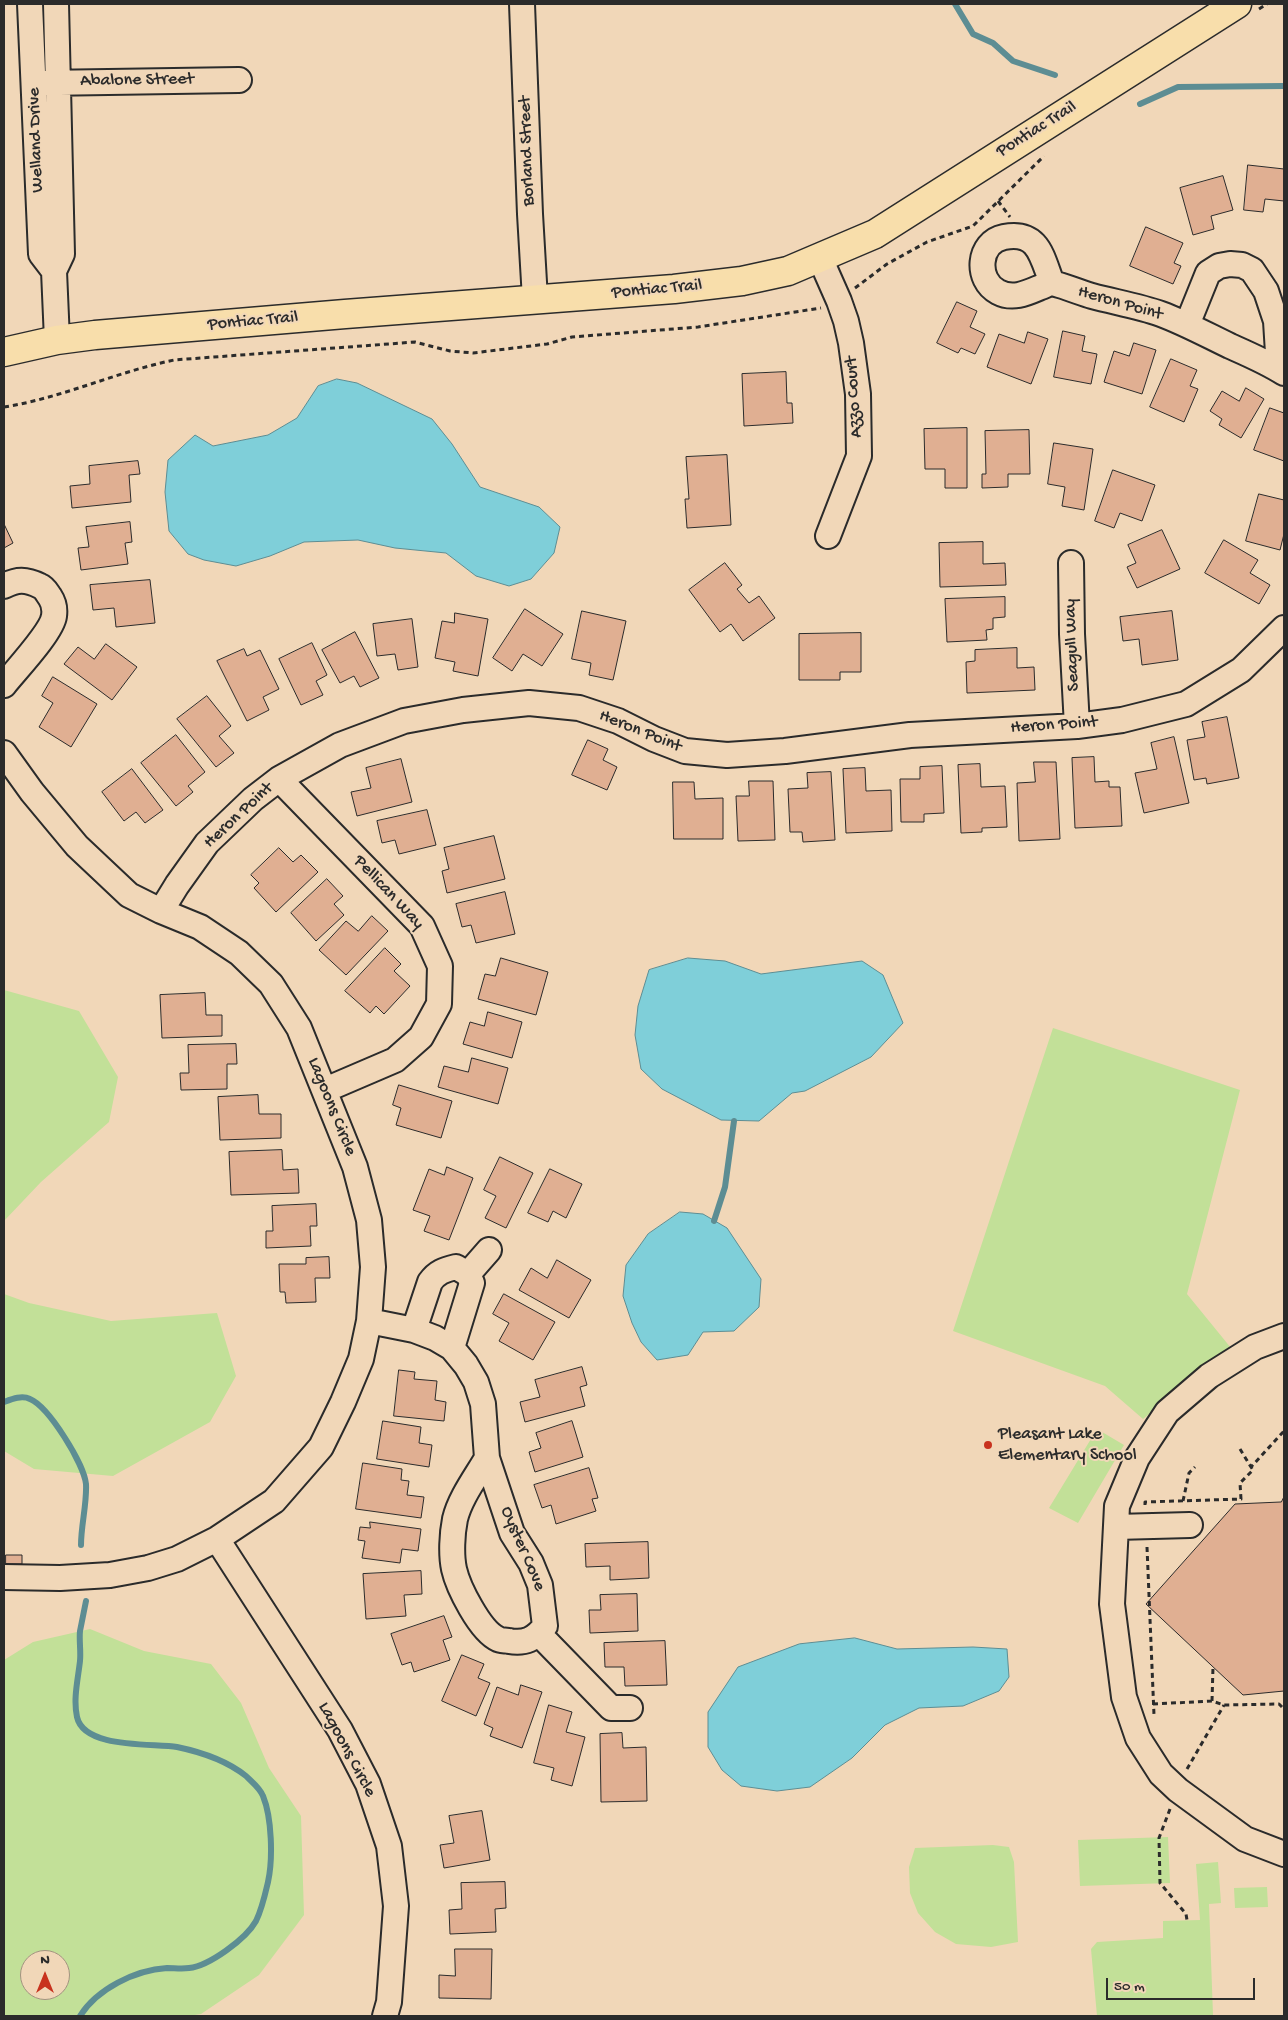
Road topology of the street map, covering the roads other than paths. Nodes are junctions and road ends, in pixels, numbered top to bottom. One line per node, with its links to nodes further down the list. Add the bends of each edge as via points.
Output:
1 (30, 4): 6 (street, Welland Drive)
2 (56, 4): 7 (street, Welland Drive)
3 (522, 4): 11 (street, Borland Street)
4 (1237, 4): 8 (main road, Pontiac Trail, via 875,234)
5 (239, 80): 7 (street, Abalone Street)
6 (34, 83): 7 (street, Abalone Street); 9 (street, Welland Drive, via 42,254)
7 (59, 83): 9 (street, Welland Drive, via 62,254)
8 (820, 258): 11 (main road, Pontiac Trail, via 788,271 742,281); 16 (street, Azzo Court, via 846,321 858,394 859,456)
9 (54, 271): 13 (street, Welland Drive)
10 (1052, 283): 12 (street, Heron Point)
11 (535, 299): 13 (main road, Pontiac Trail)
12 (1187, 325): 15 (street, Heron Point); 15 (street, Heron Point, via 1208,273 1219,266 1242,265 1252,270 1269,299 1276,321)
13 (57, 340): 14 (main road, Pontiac Trail)
14 (4, 352)
15 (1280, 370)
16 (828, 536)
17 (1071, 563): 21 (street, Seagull Way)
18 (4, 586): 20 (street, via 16,580 30,581 43,587 54,603 54,617 40,641)
19 (1284, 628): 21 (street, Heron Point, via 1241,670 1186,704 1122,720)
20 (4, 685)
21 (1077, 726): 23 (street, Heron Point, via 910,735 727,755 685,751 618,720 579,708 529,703 404,721 340,745)
22 (4, 753): 24 (street, Lagoons Circle, via 77,846 129,895)
23 (279, 779): 24 (street, Heron Point, via 207,843); 25 (street, Pellican Way, via 422,926 440,966 439,1004 421,1036 396,1060)
24 (161, 912): 25 (street, Lagoons Circle, via 200,927 239,953 271,984 299,1028)
25 (324, 1090): 28 (street, Lagoons Circle, via 356,1168 369,1220 373,1267)
26 (489, 1250): 27 (street)
27 (468, 1274): 29 (street, via 456,1267 434,1275); 31 (street, via 472,1283)
28 (369, 1322): 29 (street, Oyster Cove); 35 (street, Lagoons Circle, via 361,1359 321,1447 274,1501)
29 (414, 1330): 31 (street, Oyster Cove)
30 (1284, 1336): 34 (street, via 1255,1347 1209,1376 1167,1412 1137,1458 1117,1506)
31 (452, 1348): 32 (street, Oyster Cove, via 476,1382 483,1404)
32 (487, 1458): 37 (street, Oyster Cove, via 512,1533 531,1563 540,1585 545,1626); 37 (street, via 455,1518 454,1568 464,1597 486,1629 498,1639 516,1642 530,1640)
33 (1190, 1525): 34 (street)
34 (1116, 1527): 39 (street, via 1112,1604 1124,1697 1138,1738 1161,1774 1178,1790 1245,1839)
35 (217, 1539): 36 (street, Lagoons Circle, via 177,1559 110,1576); 40 (street, Lagoons Circle, via 340,1730 368,1784 389,1846 396,1906 389,2002)
36 (4, 1577)
37 (539, 1634): 38 (street, via 611,1708)
38 (630, 1708)
39 (1284, 1854)
40 (385, 2016)

